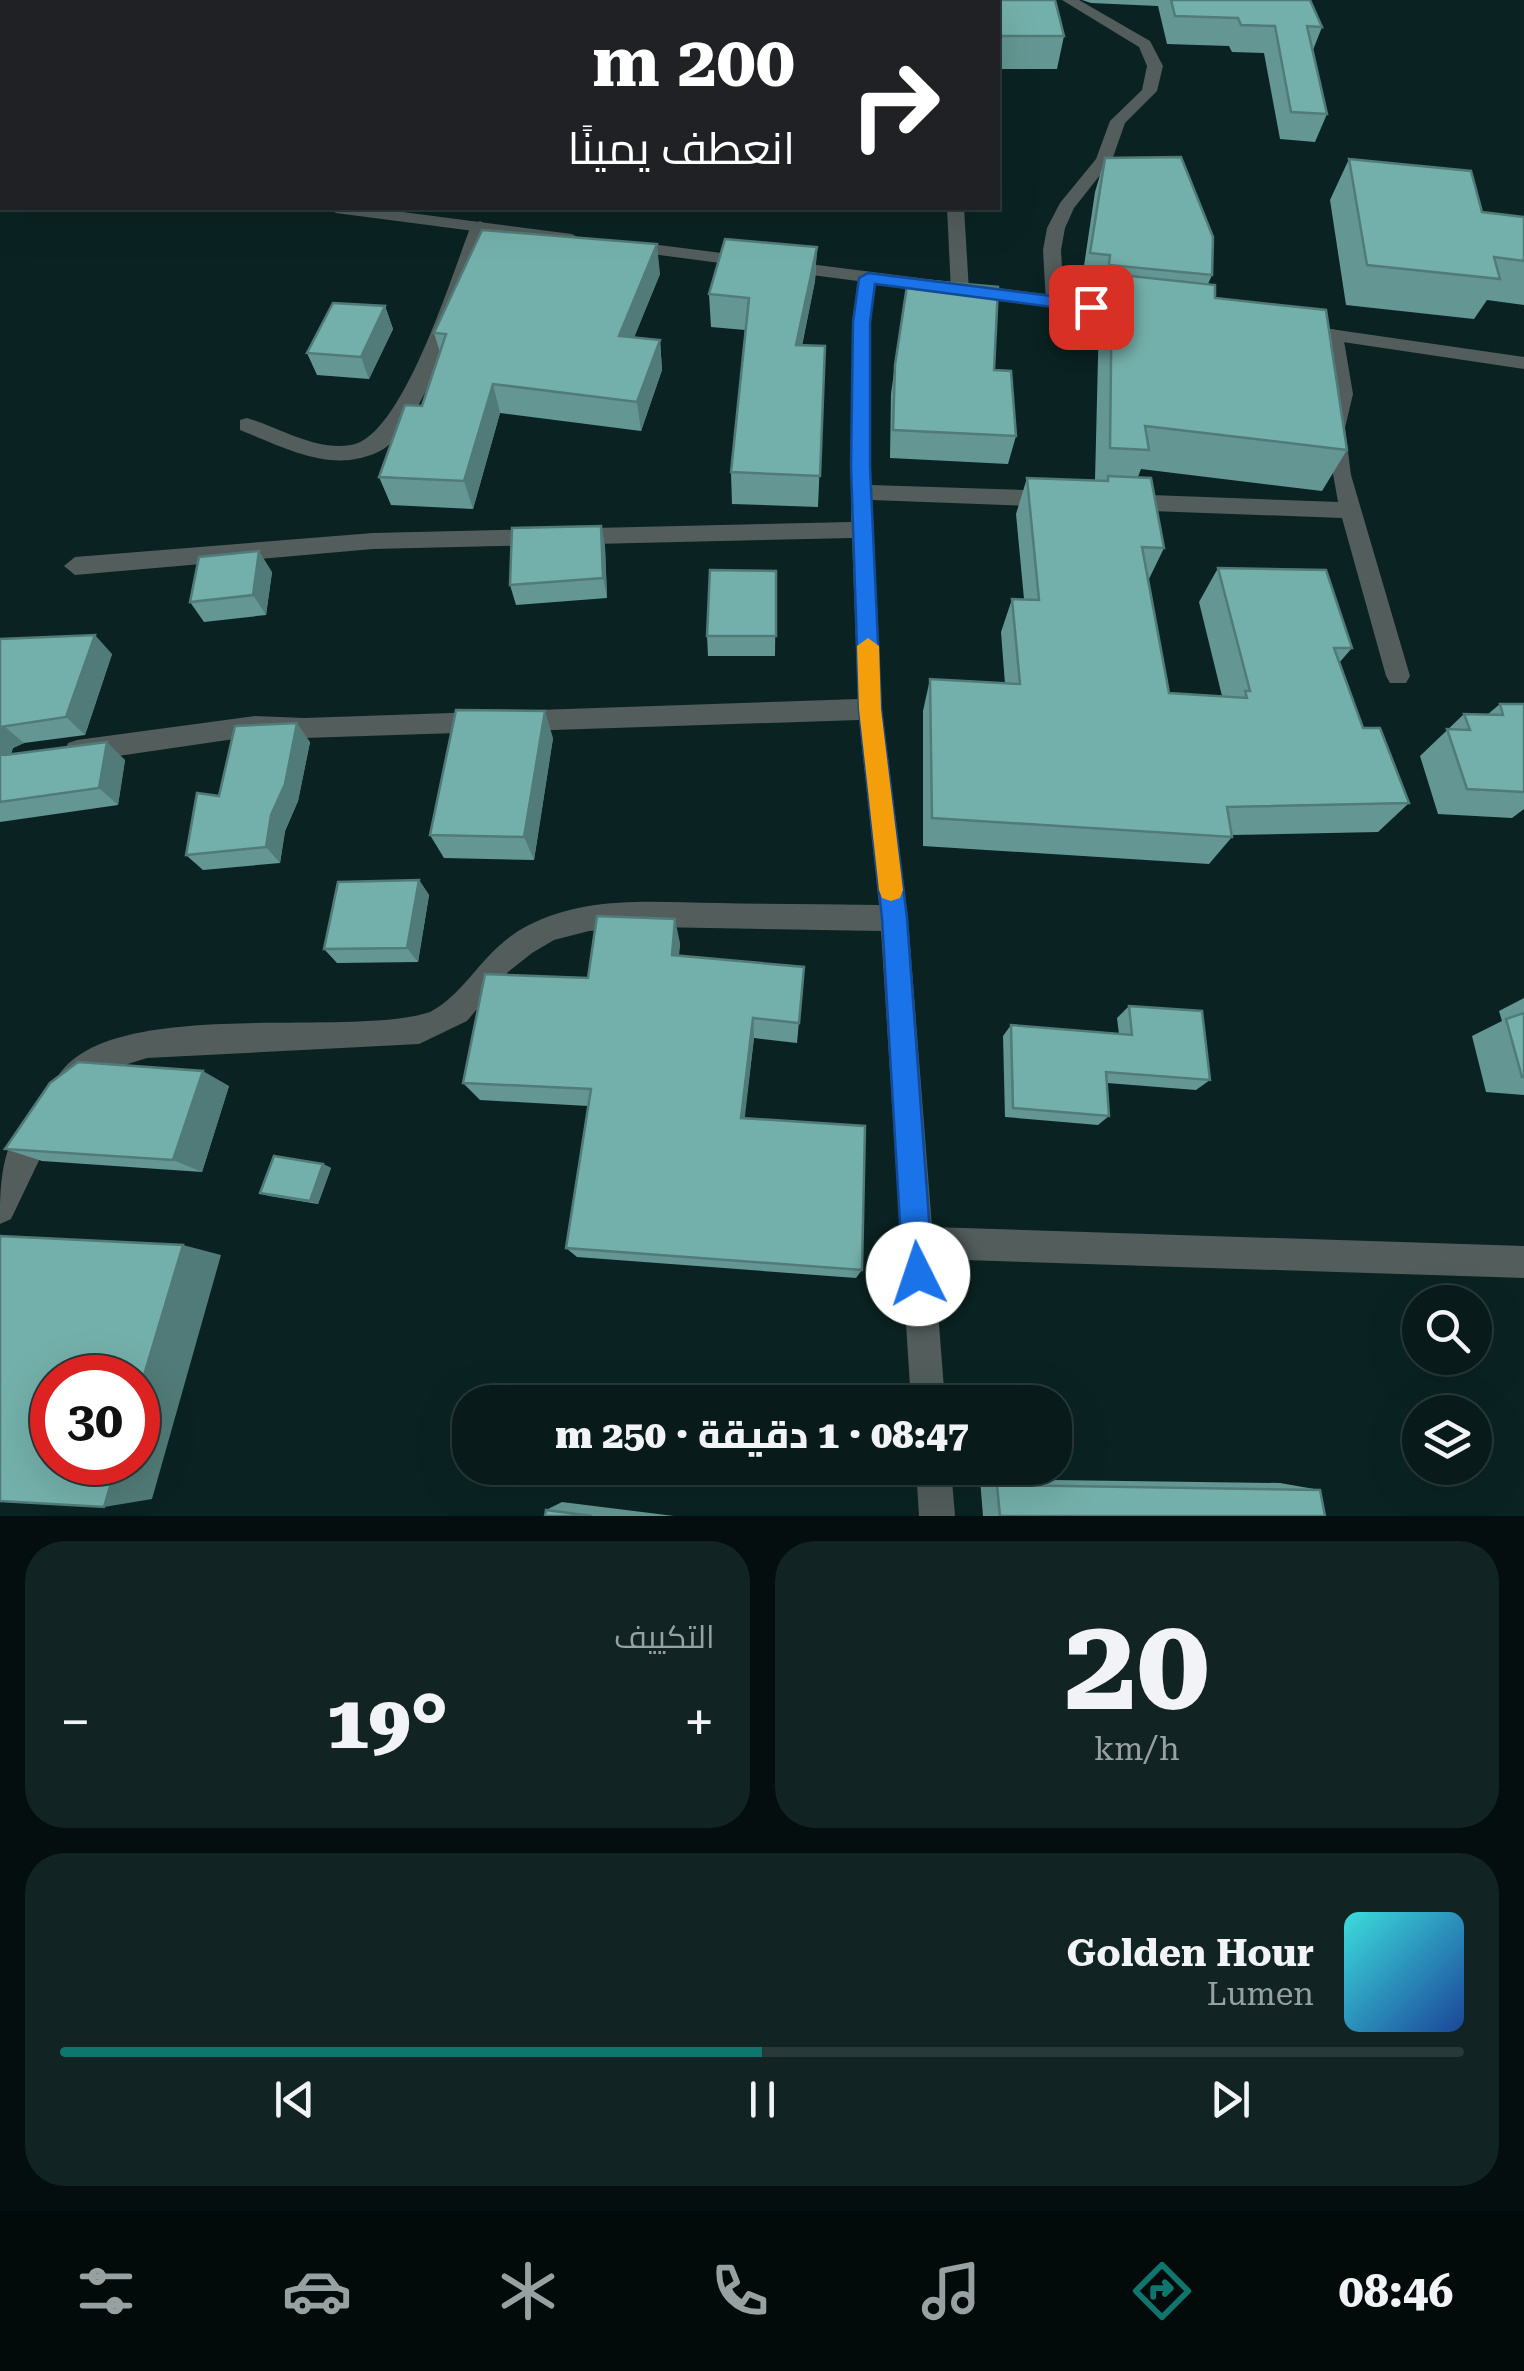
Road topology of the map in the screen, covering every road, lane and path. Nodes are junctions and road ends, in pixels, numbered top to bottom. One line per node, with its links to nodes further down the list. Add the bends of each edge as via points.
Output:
1 (1069, 0): 7 (street, via 1145,44 1156,66 1149,91 1118,120 1104,160 1056,228)
2 (352, 210): 4 (street)
3 (955, 210): 6 (street)
4 (480, 226): 5 (street); 12 (street, via 408,402 386,436 345,453)
5 (868, 278): 6 (street); 13 (street, via 861,322)
6 (960, 290): 7 (street)
7 (1055, 303): 8 (street)
8 (1159, 314)
9 (1268, 326): 10 (street)
10 (1333, 336): 11 (street); 14 (street, via 1344,394 1335,438)
11 (1524, 363)
12 (247, 425)
13 (861, 492): 14 (street); 15 (street)
14 (1348, 510): 17 (street)
15 (862, 530): 16 (street, via 373,542); 18 (street)
16 (75, 566)
17 (1398, 676)
18 (870, 709): 19 (street, via 255,726); 20 (street)
19 (44, 755)
20 (894, 918): 21 (street, via 584,919 520,944 460,1012 441,1024 147,1044 104,1057 54,1105); 22 (street)
21 (0, 1208)
22 (915, 1242): 23 (street); 24 (street)
23 (1524, 1262)
24 (927, 1385)
25 (935, 1485): 26 (street)
26 (938, 1516)

